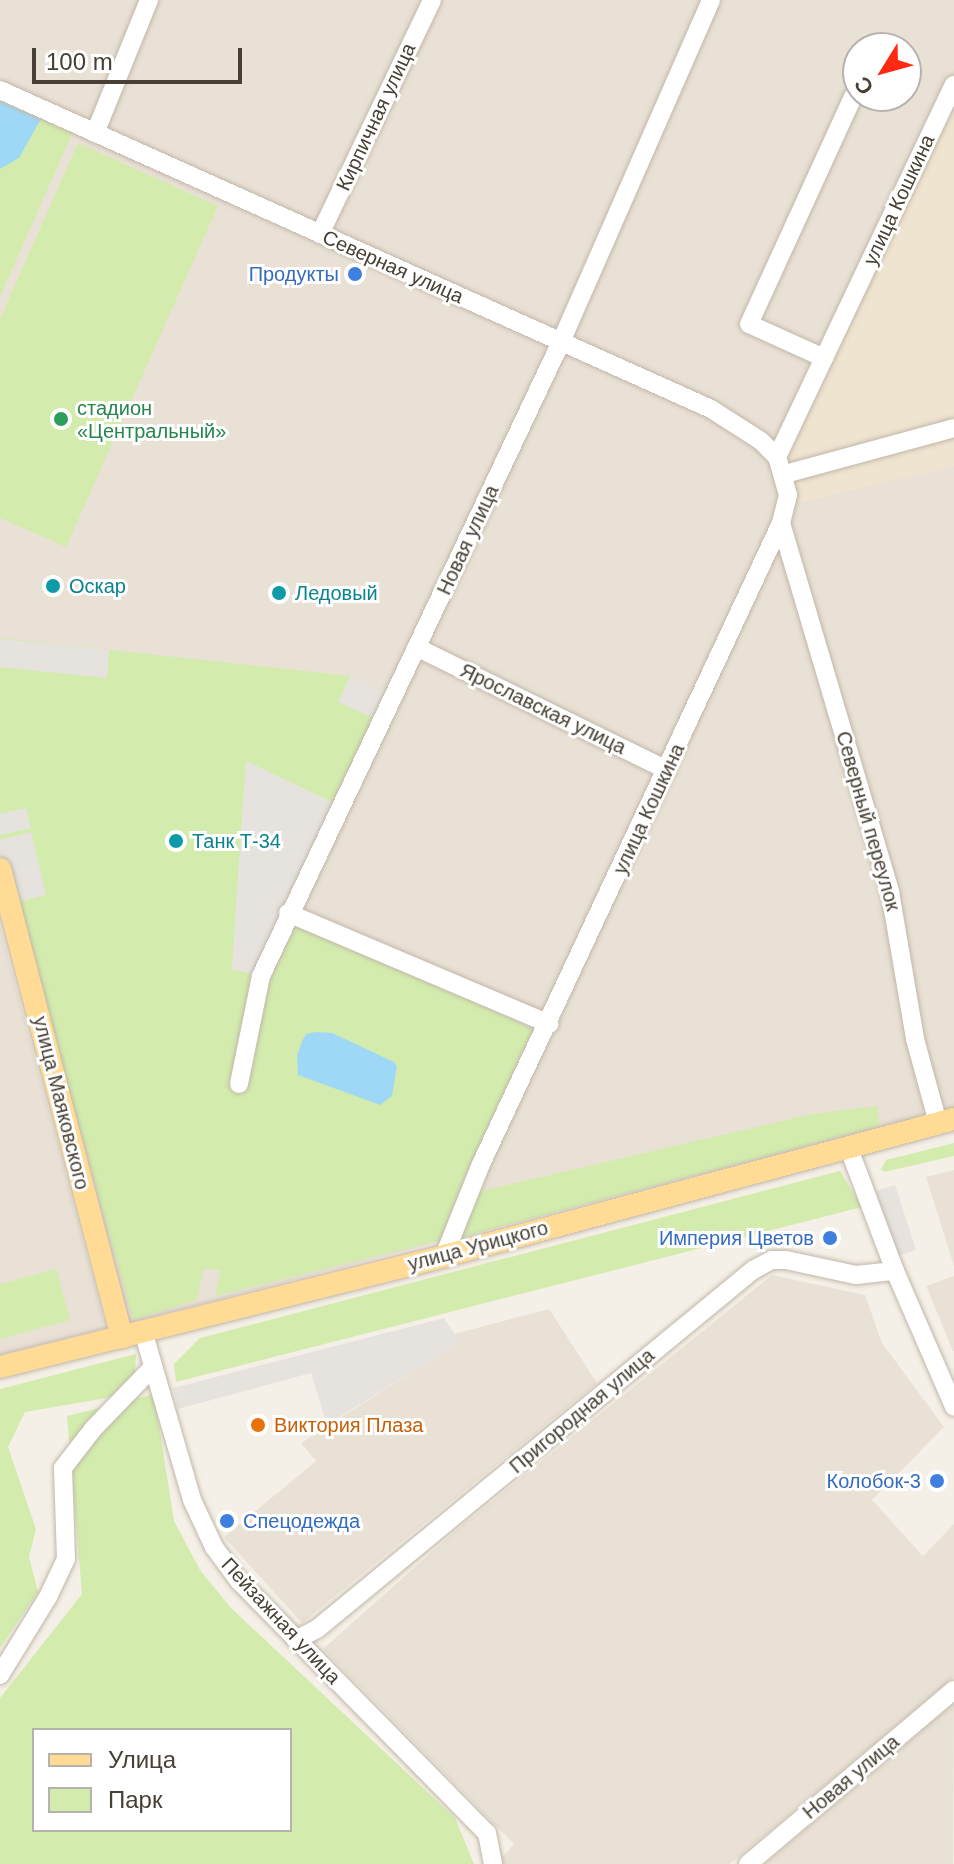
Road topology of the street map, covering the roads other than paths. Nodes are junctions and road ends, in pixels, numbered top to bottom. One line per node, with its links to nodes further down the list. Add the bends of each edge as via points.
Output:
1 (149, 0): 7 (street)
2 (711, 0): 9 (street, Новая улица)
3 (428, 1): 8 (street, Кирпичная улица)
4 (954, 85): 10 (street, улица Кошкина)
5 (0, 90): 7 (street, Северная улица)
6 (846, 112): 10 (street, via 749,324)
7 (95, 133): 8 (street, Северная улица)
8 (320, 234): 9 (street, Северная улица)
9 (561, 342): 12 (street, Северная улица, via 711,409 761,441); 14 (street, Новая улица)
10 (824, 358): 12 (street, улица Кошкина)
11 (954, 428): 12 (street)
12 (781, 465): 13 (street, улица Кошкина, via 788,495)
13 (781, 523): 15 (street, улица Кошкина); 20 (street, Северный переулок, via 890,892 915,1039)
14 (418, 648): 15 (street, Ярославская улица); 17 (street, Новая улица)
15 (667, 770): 18 (street, улица Кошкина)
16 (0, 869): 24 (main road, улица Маяковского)
17 (288, 913): 18 (street); 19 (street, Новая улица, via 261,976)
18 (549, 1024): 22 (street, улица Кошкина, via 481,1164)
19 (239, 1084)
20 (946, 1121): 21 (main road, улица Урицкого)
21 (848, 1146): 22 (main road, улица Урицкого); 23 (street)
22 (444, 1256): 24 (main road, улица Урицкого)
23 (895, 1271): 25 (street); 29 (street, Пригородная улица, via 856,1275 786,1260 772,1260 753,1270 317,1629)
24 (132, 1334): 26 (main road, улица Урицкого); 27 (street, Пейзажная улица)
25 (945, 1363): 28 (street)
26 (0, 1367)
27 (152, 1368): 29 (street, Пейзажная улица, via 192,1500 214,1547); 30 (street, via 63,1468 66,1559)
28 (954, 1407)
29 (296, 1640): 32 (street, Пейзажная улица, via 487,1833)
30 (0, 1675)
31 (954, 1690): 33 (street, Новая улица)
32 (493, 1864)
33 (748, 1864)

